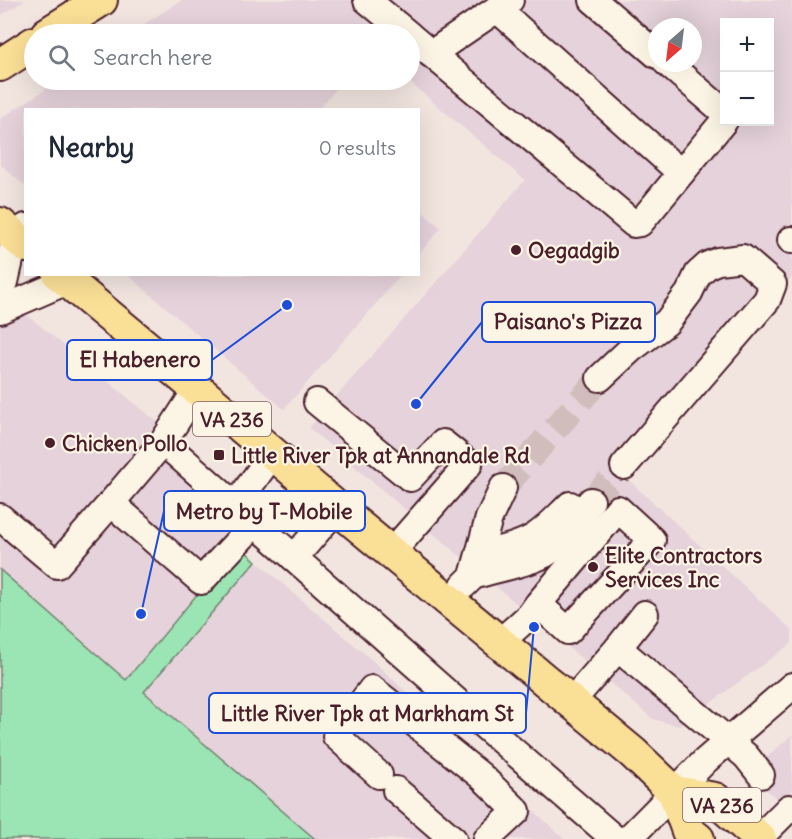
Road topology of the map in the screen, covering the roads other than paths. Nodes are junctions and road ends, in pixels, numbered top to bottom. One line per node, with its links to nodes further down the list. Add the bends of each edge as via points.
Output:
1 (101, 0): 5 (main road)
2 (367, 0): 6 (street)
3 (593, 0): 8 (street)
4 (504, 4): 10 (street); 15 (street)
5 (63, 24)
6 (396, 24)
7 (420, 44): 10 (street)
8 (648, 47)
9 (24, 50): 11 (main road)
10 (431, 54): 15 (street, via 634,224 640,223)
11 (0, 66)
12 (677, 72): 13 (street)
13 (720, 109)
14 (720, 126): 15 (street)
15 (681, 173)
16 (17, 234): 18 (street)
17 (63, 278): 19 (street); 21 (main road, VA 236)
18 (0, 294)
19 (0, 310)
20 (600, 378): 25 (street, via 668,322 698,274 708,265 743,258 773,284 767,300 744,328 721,328)
21 (197, 389): 23 (street); 24 (main road, VA 236)
22 (317, 402): 33 (street, via 410,478 442,442 469,464)
23 (163, 442): 28 (street); 29 (street)
24 (273, 453): 29 (street); 30 (main road, VA 236)
25 (618, 462)
26 (503, 488): 35 (street, via 489,518)
27 (587, 497): 35 (street, via 558,543 545,553)
28 (111, 503): 31 (street, via 57,565); 32 (street, via 201,581)
29 (235, 506): 32 (street)
30 (337, 508): 33 (main road, VA 236); 34 (street)
31 (0, 517)
32 (255, 523): 34 (street)
33 (391, 553): 36 (main road, VA 236)
34 (294, 558): 49 (street)
35 (476, 565): 36 (street)
36 (450, 601): 39 (main road, VA 236)
37 (538, 604): 37 (street, via 568,631 652,540 618,509); 39 (street)
38 (645, 614): 40 (street)
39 (499, 642): 42 (main road, VA 236)
40 (618, 648): 42 (street); 43 (street)
41 (792, 686): 43 (street)
42 (571, 702): 44 (main road, VA 236)
43 (728, 741): 44 (street); 45 (street, via 746,756)
44 (674, 792): 46 (main road, VA 236, via 715,799); 50 (street); 51 (main road, VA 236, via 688,831)
45 (779, 797): 46 (street)
46 (760, 838)
47 (453, 839): 48 (street, via 336,736 372,689 481,776 517,811)
48 (488, 839)
49 (615, 839)
50 (628, 839)
51 (698, 839)

